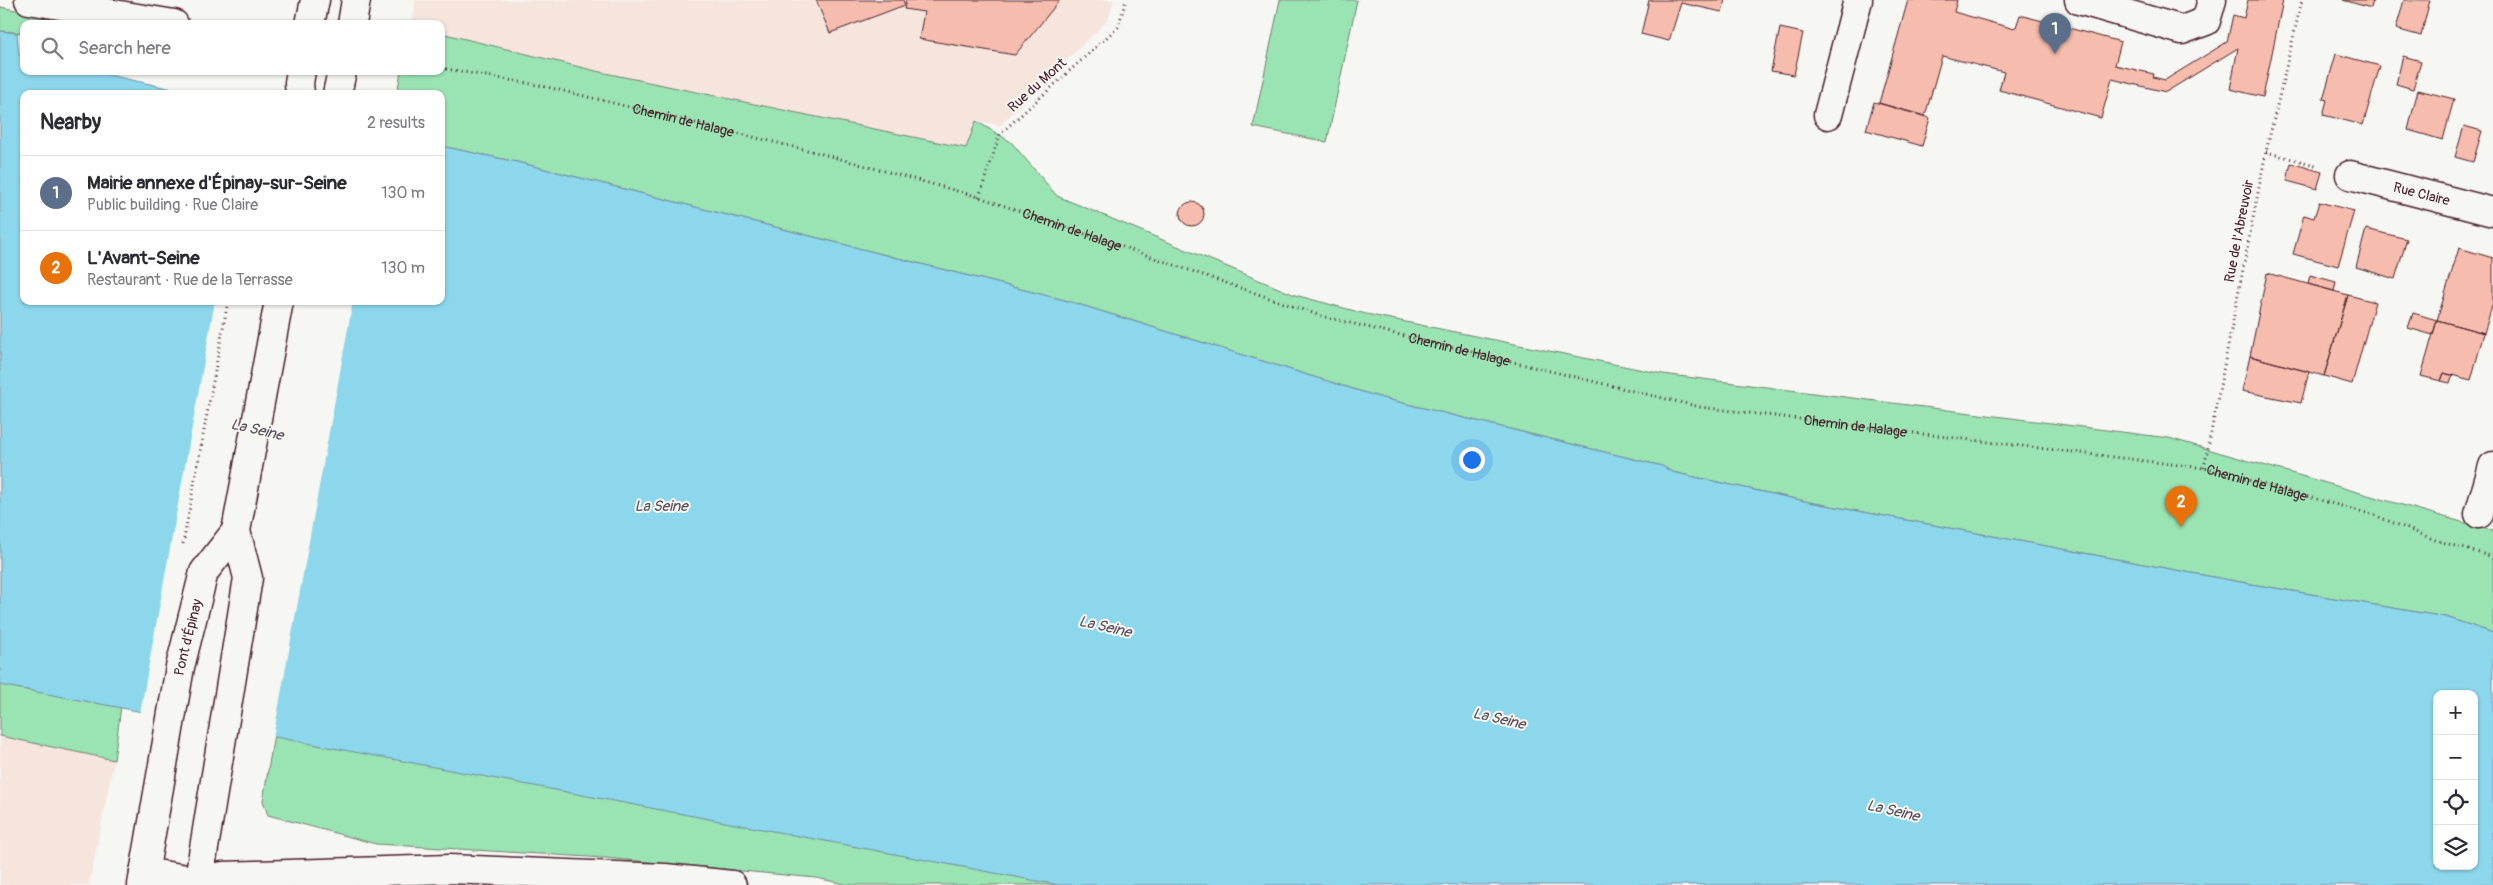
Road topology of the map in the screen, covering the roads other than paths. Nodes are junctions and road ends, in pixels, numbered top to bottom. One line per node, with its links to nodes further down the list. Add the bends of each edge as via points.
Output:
1 (29, 0): 7 (main road)
2 (315, 0): 8 (main road)
3 (356, 0): 9 (main road)
4 (1858, 0): 14 (main road)
5 (2079, 0): 6 (main road, via 2182,30 2206,21)
6 (2212, 0)
7 (150, 20)
8 (311, 20)
9 (353, 20)
10 (301, 75): 12 (main road)
11 (341, 75): 13 (main road)
12 (300, 90)
13 (338, 90)
14 (1828, 115)
15 (2350, 174): 16 (main road, Rue Claire)
16 (2493, 212)
17 (278, 305): 20 (main road, Pont d'Épinay)
18 (2493, 466): 19 (main road)
19 (2479, 514)
20 (236, 531): 21 (main road, Pont d'Épinay, via 204,572 180,668); 22 (main road, Pont d'Épinay, via 248,578)
21 (143, 879): 22 (main road)
22 (198, 883): 23 (main road, via 223,876 449,869 665,878)
23 (731, 885)

